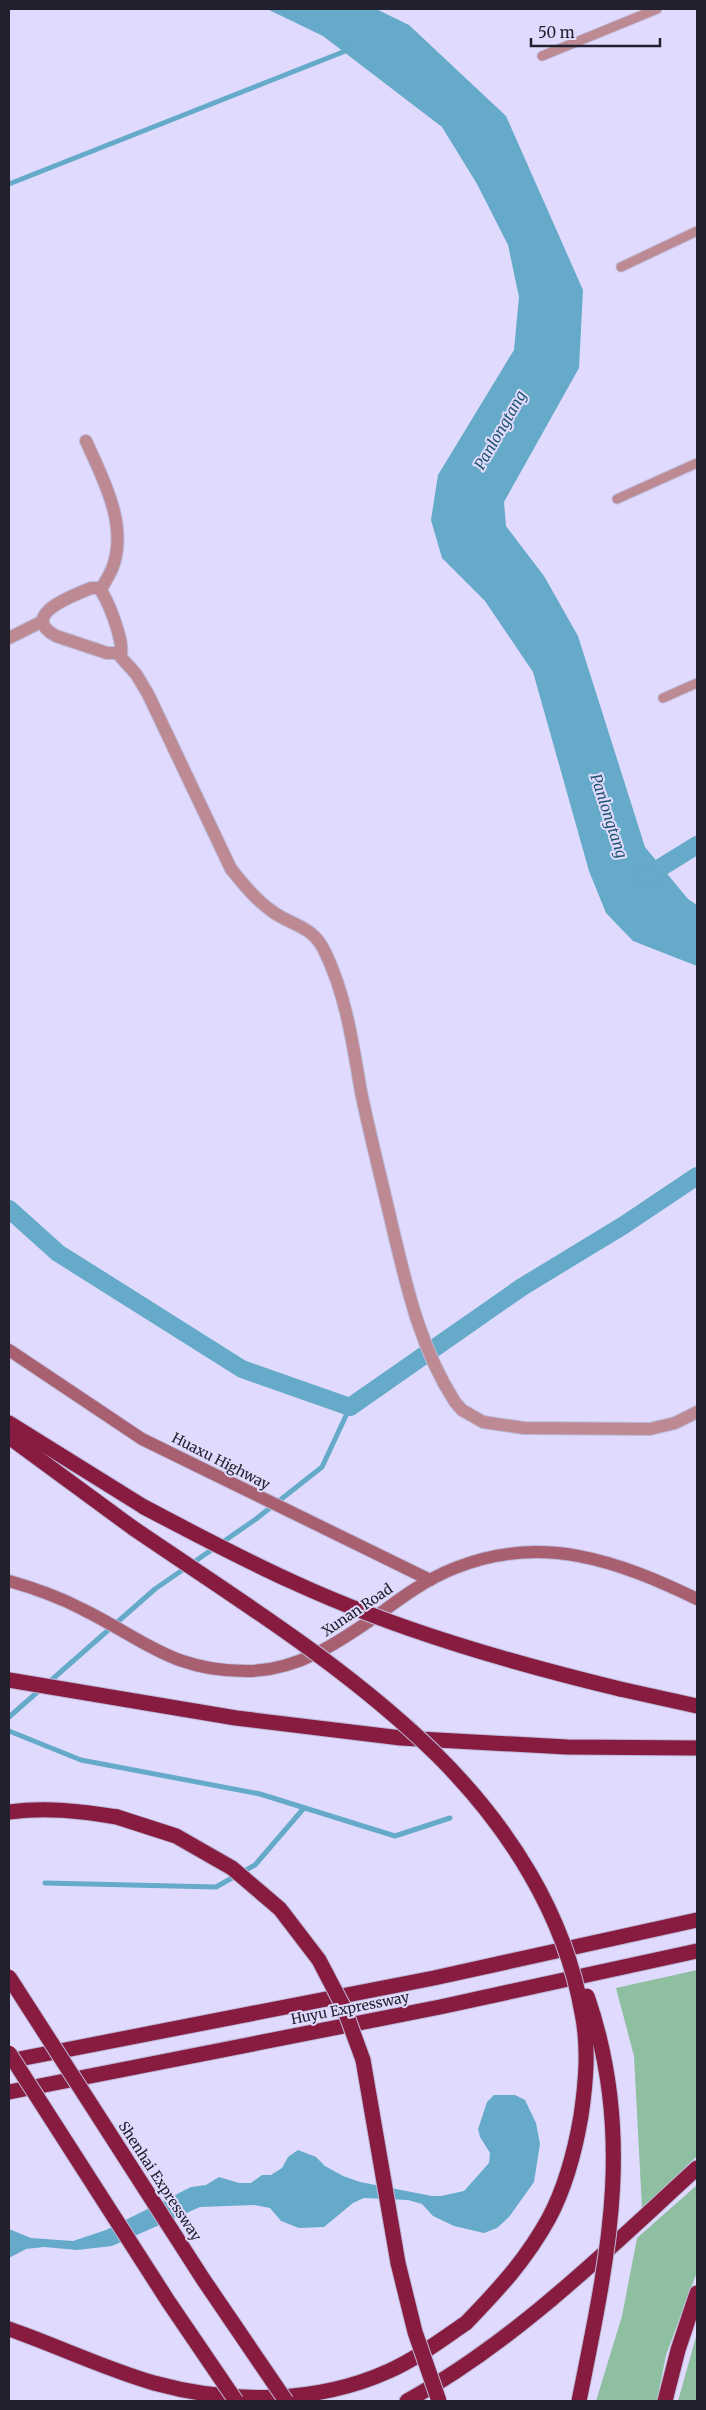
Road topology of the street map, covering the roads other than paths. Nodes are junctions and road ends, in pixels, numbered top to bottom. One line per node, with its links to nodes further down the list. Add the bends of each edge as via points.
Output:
1 (657, 9): 2 (lane)
2 (542, 56)
3 (697, 231): 4 (lane)
4 (621, 267)
5 (86, 442): 8 (street, via 108,490 115,516 115,559)
6 (697, 462): 7 (lane)
7 (617, 498)
8 (101, 590): 9 (street, via 91,588 51,606); 11 (street, via 121,644 122,652)
9 (43, 621): 10 (street); 11 (street, via 46,629 56,636 107,654)
10 (9, 638)
11 (118, 654): 15 (street, via 148,694 231,869 251,893 275,913 307,928 325,952 343,1005 406,1289 420,1330 449,1393 462,1410 496,1426 650,1429 663,1428)
12 (697, 683): 13 (lane)
13 (663, 698)
14 (9, 1350): 18 (street, Huaxu Highway, via 142,1438)
15 (697, 1412)
16 (9, 1423): 22 (highway, bridge, via 144,1507 294,1583 461,1646 536,1668)
17 (9, 1437): 25 (highway, bridge, via 133,1528 290,1635 391,1712 438,1756 501,1829)
18 (430, 1580): 19 (street, Xunan Road, via 336,1644 310,1657 251,1671 213,1669 183,1662 134,1640 84,1610); 20 (street, Xunan Road, via 456,1567 495,1557 536,1552 576,1554 654,1578)
19 (9, 1581)
20 (697, 1599)
21 (9, 1680): 23 (highway, via 236,1718 400,1738 567,1747)
22 (697, 1706)
23 (697, 1748)
24 (9, 1812): 38 (highway, bridge, via 75,1810 117,1817 176,1836 232,1868 280,1909 319,1960 344,2008 363,2060 398,2263 415,2332)
25 (548, 1908): 34 (highway, bridge, via 571,1967 583,2014 585,2087 575,2154 549,2218 511,2277 466,2323 428,2350 388,2371 353,2384 300,2395 251,2397 201,2394 154,2383); 39 (highway, bridge, via 577,1966 593,2012 613,2129 612,2216)
26 (697, 1920): 30 (highway, Huyu Expressway, via 434,1978)
27 (697, 1951): 31 (highway, Huyu Expressway, via 440,2007)
28 (9, 1977): 36 (highway, Shenhai Expressway, bridge, via 203,2279)
29 (9, 2053): 35 (highway, bridge)
30 (9, 2061)
31 (9, 2092)
32 (697, 2168): 37 (highway, via 545,2306 449,2378)
33 (697, 2293): 40 (highway)
34 (9, 2329)
35 (236, 2401)
36 (286, 2401)
37 (407, 2401)
38 (439, 2401)
39 (579, 2401)
40 (665, 2401)

